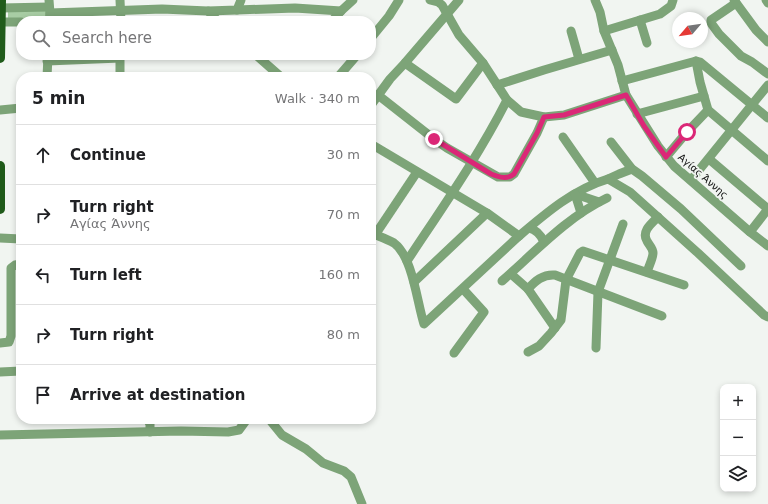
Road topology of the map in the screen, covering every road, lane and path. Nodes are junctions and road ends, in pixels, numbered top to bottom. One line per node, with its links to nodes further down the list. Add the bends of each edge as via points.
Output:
1 (120, 0): 14 (street)
2 (354, 0): 16 (street)
3 (399, 0): 26 (street)
4 (430, 0): 17 (street, via 438,2)
5 (459, 0): 17 (street)
6 (595, 0): 25 (street, Αγίας Άννης)
7 (674, 0): 21 (street, via 664,12)
8 (766, 0): 11 (street)
9 (735, 2): 27 (street); 43 (street, via 711,20 711,23 741,56)
10 (240, 3): 15 (street); 16 (street)
11 (768, 3)
12 (1, 4): 13 (street); 22 (main road)
13 (49, 10): 14 (street)
14 (121, 10): 15 (street); 18 (street)
15 (208, 10): 19 (street)
16 (341, 11): 20 (street)
17 (447, 13): 37 (street); 38 (street, via 459,35)
18 (121, 16)
19 (213, 16)
20 (336, 16)
21 (640, 20): 25 (street); 28 (street)
22 (1, 22): 23 (street); 30 (main road)
23 (16, 22)
24 (571, 30): 31 (street)
25 (604, 31): 29 (street, Αγίας Άννης)
26 (376, 32)
27 (768, 42)
28 (647, 43)
29 (612, 50): 31 (street); 44 (street, Αγίας Άννης)
30 (0, 58)
31 (579, 59): 45 (street)
32 (48, 60): 39 (street)
33 (120, 60): 40 (street)
34 (261, 60): 41 (street)
35 (353, 60): 42 (street)
36 (696, 61): 44 (street); 49 (street); 52 (street)
37 (406, 63): 38 (street, via 456,99); 47 (street)
38 (483, 63): 45 (street)
39 (48, 72)
40 (120, 72)
41 (275, 72)
42 (342, 72)
43 (768, 74)
44 (622, 81): 48 (street, Αγίας Άννης)
45 (497, 85): 51 (street)
46 (768, 85): 52 (street)
47 (378, 95): 50 (street); 66 (street, via 434,139)
48 (626, 95): 56 (street, Αγίας Άννης); 57 (street, via 564,115)
49 (704, 96): 55 (street); 56 (street)
50 (376, 98)
51 (507, 100): 57 (street, via 521,112); 66 (street)
52 (752, 105): 58 (street); 59 (street)
53 (16, 108): 54 (street)
54 (0, 110)
55 (708, 110): 59 (street); 63 (street)
56 (636, 114): 63 (street, Αγίας Άννης)
57 (544, 117): 66 (street, via 532,144 510,177 498,177)
58 (768, 118)
59 (731, 130): 64 (street); 65 (street)
60 (563, 137): 72 (street)
61 (611, 142): 68 (street)
62 (376, 147): 69 (street)
63 (666, 157): 71 (street, Αγίας Άννης)
64 (708, 158): 71 (street); 77 (street)
65 (768, 161)
66 (472, 162): 73 (street)
67 (0, 166): 75 (main road)
68 (632, 170): 70 (street); 94 (street, via 681,209)
69 (417, 172): 73 (street); 83 (street)
70 (608, 179): 72 (street); 80 (street, via 630,192)
71 (691, 180): 84 (street, Αγίας Άννης)
72 (595, 183): 74 (street)
73 (453, 194): 79 (street); 92 (street)
74 (575, 194): 78 (street); 78 (street, via 603,200); 82 (street, via 554,207)
75 (0, 200): 76 (main road)
76 (0, 209)
77 (768, 209): 84 (street)
78 (581, 213): 89 (street)
79 (487, 214): 86 (street); 99 (street)
80 (658, 217): 95 (street, via 645,235 653,253); 107 (street)
81 (623, 224): 91 (street)
82 (529, 228): 86 (street); 89 (street, via 535,230)
83 (376, 230)
84 (750, 232): 90 (street, Αγίας Άννης)
85 (376, 235): 92 (street, via 395,244)
86 (519, 236): 101 (street)
87 (0, 238): 88 (street)
88 (16, 239)
89 (544, 242): 96 (street)
90 (768, 246)
91 (609, 260): 95 (street); 97 (street, via 583,251); 103 (street)
92 (407, 261): 99 (street)
93 (16, 265): 104 (street, via 11,268)
94 (740, 266)
95 (647, 272): 100 (street)
96 (511, 274): 98 (street); 102 (street)
97 (566, 280): 102 (street, via 548,275); 103 (street); 108 (street, via 563,312)
98 (502, 281)
99 (414, 282): 101 (street, via 424,324)
100 (684, 285)
101 (463, 289): 112 (street, via 484,312)
102 (528, 289): 108 (street)
103 (598, 292): 106 (street); 110 (street)
104 (11, 299): 105 (street); 109 (street, via 11,336 9,342)
105 (16, 299)
106 (662, 316)
107 (768, 316)
108 (555, 328): 111 (street, via 539,346)
109 (0, 343)
110 (596, 348)
111 (528, 352)
112 (454, 353)
113 (16, 371): 114 (street)
114 (0, 372)
115 (150, 424): 118 (street)
116 (244, 424): 118 (street, via 239,430 228,432)
117 (274, 424): 120 (street, via 282,435 323,463 344,471 351,477)
118 (150, 432): 119 (street)
119 (0, 435)
120 (362, 504)

